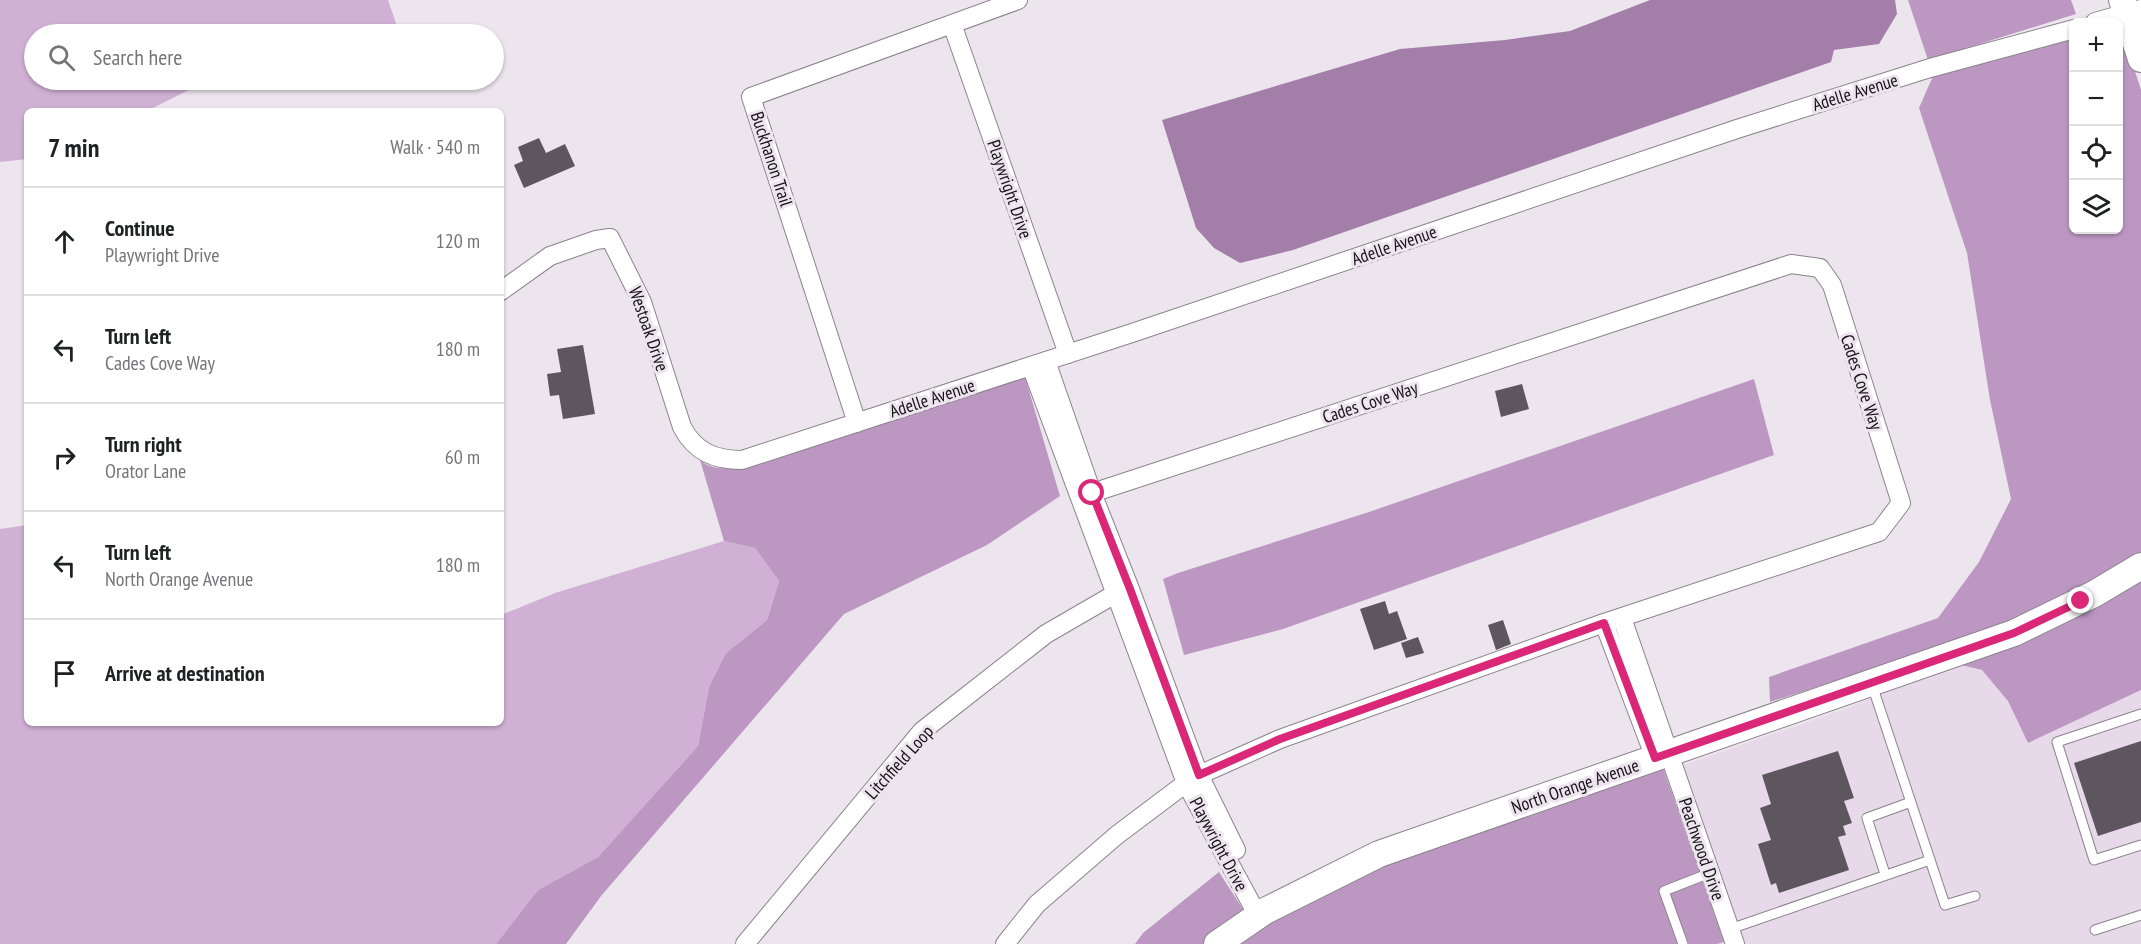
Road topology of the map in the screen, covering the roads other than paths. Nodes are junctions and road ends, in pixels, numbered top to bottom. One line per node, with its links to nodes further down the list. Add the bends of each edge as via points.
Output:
1 (1018, 0): 4 (street, Buckhanon Trail)
2 (2130, 8): 3 (street); 6 (street)
3 (2105, 18)
4 (952, 24): 8 (street, Playwright Drive); 10 (street, Buckhanon Trail, via 752,97)
5 (2069, 29): 8 (street, Adelle Avenue, via 1737,129)
6 (2141, 59)
7 (504, 289): 11 (street, Westoak Drive, via 550,256 610,238 642,302 682,428 700,450)
8 (1068, 354): 9 (street, Adelle Avenue)
9 (1039, 364): 10 (street, Adelle Avenue); 12 (street, Playwright Drive); 14 (street, Playwright Drive)
10 (857, 423): 11 (street, Adelle Avenue, via 742,460)
11 (715, 457)
12 (1092, 493): 14 (street, Playwright Drive); 15 (street, Cades Cove Way, via 1791,264 1820,268 1832,285 1901,503 1879,532)
13 (2141, 566): 17 (street, North Orange Avenue, via 2014,633)
14 (1122, 592): 20 (street, Playwright Drive); 31 (street, Litchfield Loop, via 1046,634 922,731)
15 (1622, 618): 16 (street, Cades Cove Way); 19 (street)
16 (1604, 623): 19 (street); 20 (street, Cades Cove Way, via 1280,739)
17 (1872, 682): 19 (street, North Orange Avenue); 21 (lane)
18 (2141, 714): 22 (lane, via 2057,742 2094,860)
19 (1662, 756): 24 (street, Peachwood Drive); 27 (street, North Orange Avenue, via 1378,854)
20 (1192, 779): 27 (street, Playwright Drive); 32 (street, via 1117,835 1037,904)
21 (1911, 802): 23 (lane); 25 (lane, via 1867,818)
22 (2141, 845)
23 (1930, 860): 25 (lane); 26 (lane, via 1945,905)
24 (1710, 873): 30 (street, Peachwood Drive); 34 (lane, via 1664,891)
25 (1885, 874): 30 (lane)
26 (1976, 896)
27 (1262, 914): 33 (street, North Orange Avenue)
28 (2141, 915): 29 (lane)
29 (2095, 930)
30 (1732, 937)
31 (745, 944)
32 (1005, 944)
33 (1217, 944)
34 (1683, 944)

